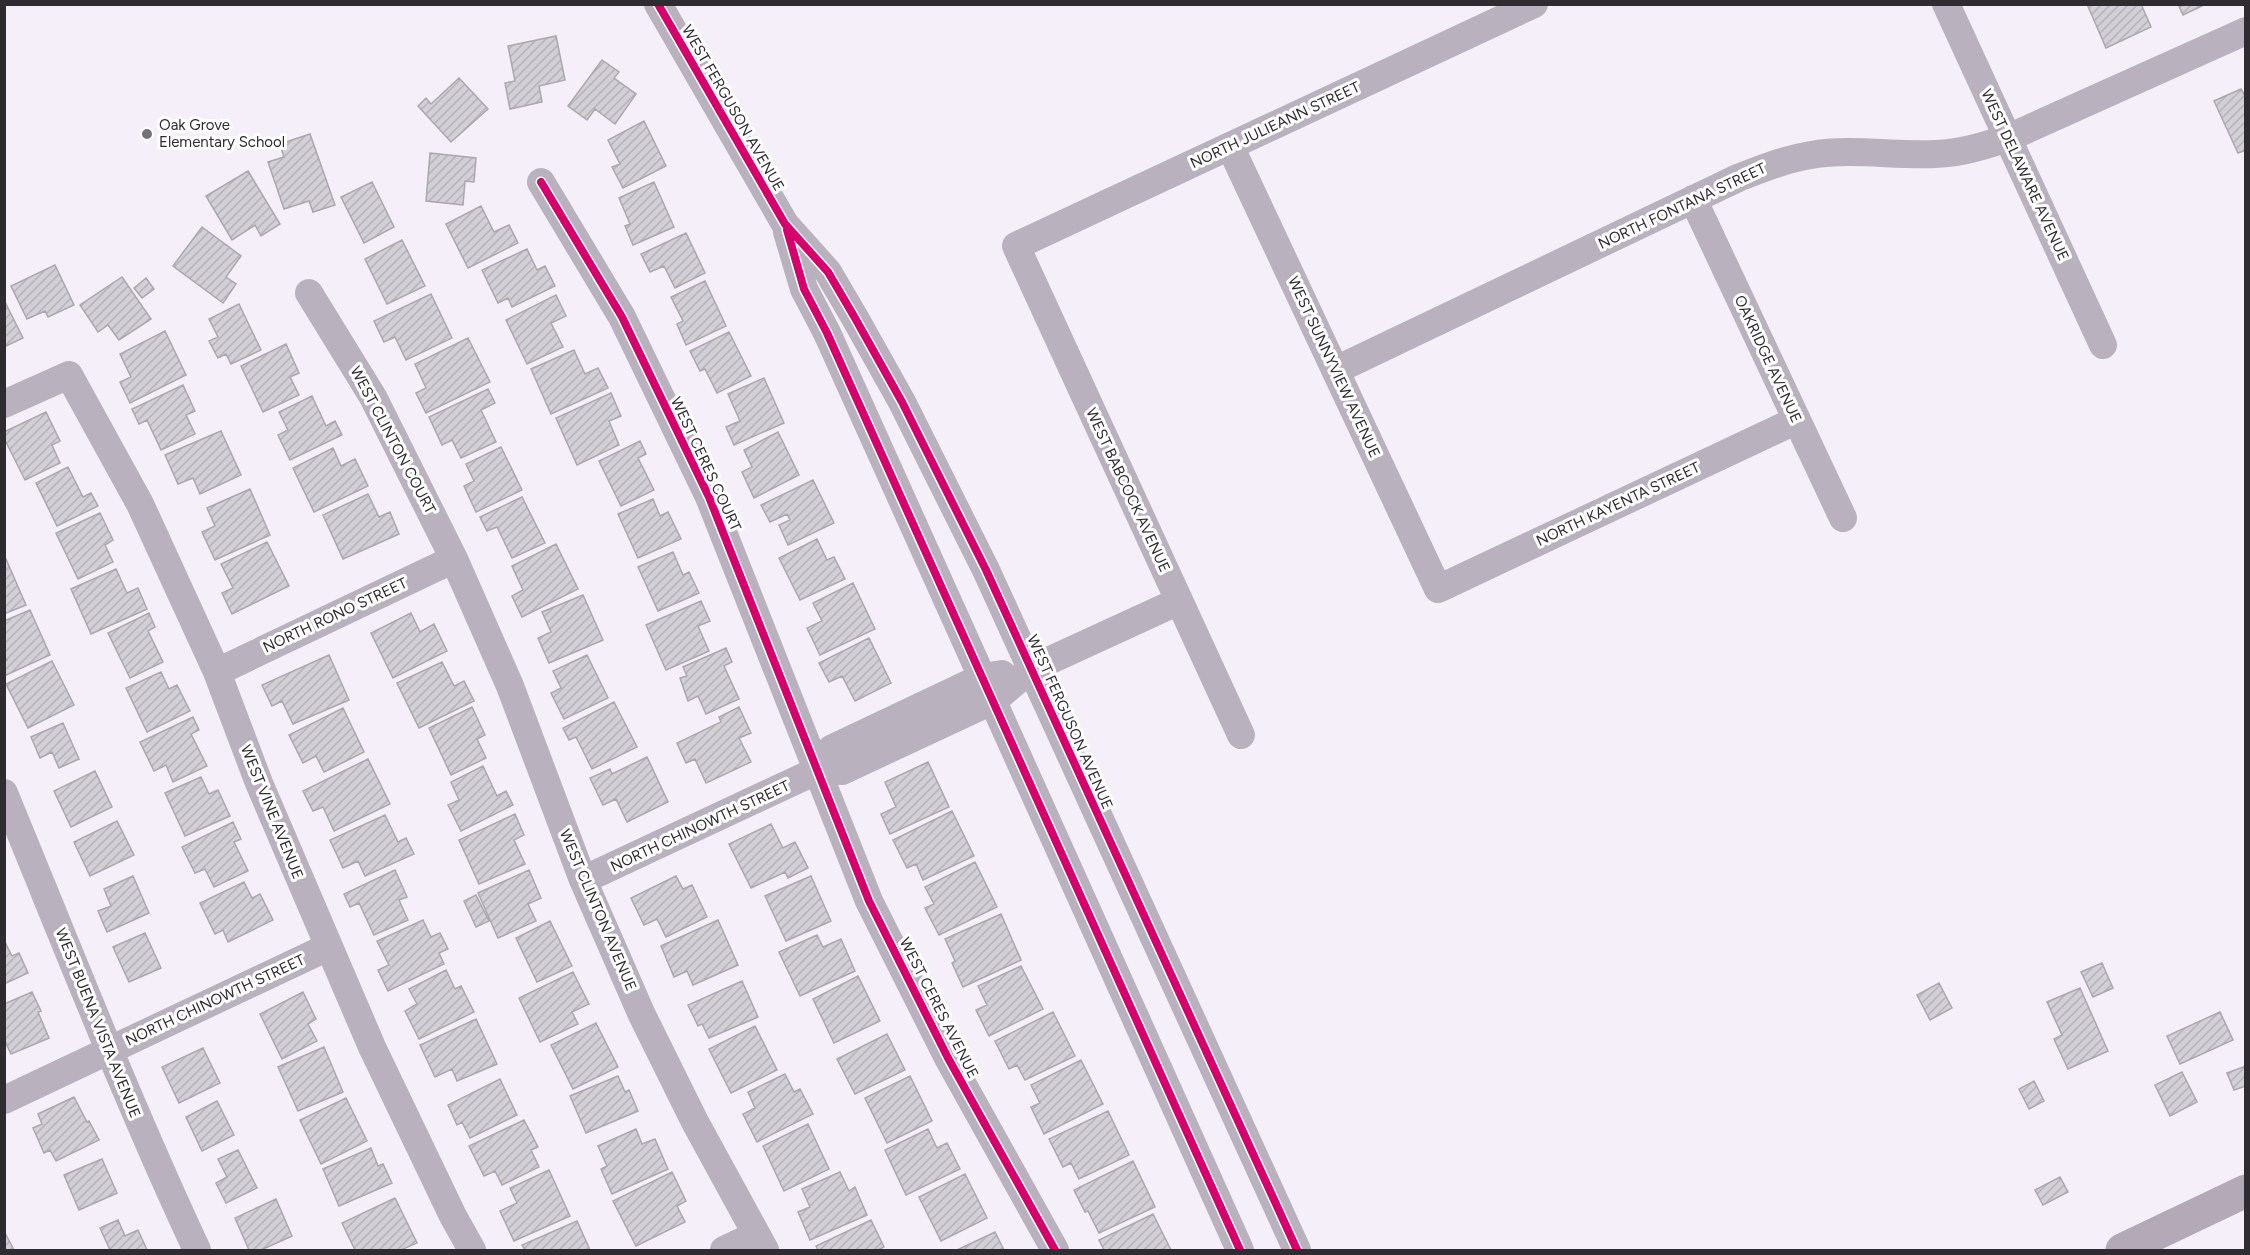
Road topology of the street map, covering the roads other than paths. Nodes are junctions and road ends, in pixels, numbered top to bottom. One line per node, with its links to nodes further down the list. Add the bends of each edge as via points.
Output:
1 (658, 4): 9 (street, WEST FERGUSON AVENUE)
2 (1534, 4): 6 (street, NORTH JULIEANN STREET)
3 (1946, 4): 5 (street, WEST DELAWARE AVENUE)
4 (2246, 31): 5 (street, NORTH FONTANA STREET)
5 (2008, 138): 8 (street, NORTH FONTANA STREET, via 1971,150 1937,154 1812,155 1777,163); 12 (street, WEST DELAWARE AVENUE)
6 (1230, 146): 10 (street, NORTH JULIEANN STREET); 13 (street, WEST SUNNYVIEW AVENUE)
7 (541, 182): 24 (street, WEST CERES COURT, via 622,317 709,497)
8 (1694, 199): 13 (street, NORTH FONTANA STREET); 15 (street, OAKRIDGE AVENUE)
9 (785, 224): 20 (street, WEST FERGUSON AVENUE, via 828,272 879,360 948,492); 22 (street, WEST FERGUSON AVENUE, via 804,289)
10 (1016, 246): 19 (street, WEST BABCOCK AVENUE)
11 (309, 293): 17 (street, WEST CLINTON COURT, via 373,397)
12 (2103, 345)
13 (1336, 370): 18 (street, WEST SUNNYVIEW AVENUE)
14 (4, 404): 21 (street, WEST VINE AVENUE, via 69,375 140,504)
15 (1797, 420): 16 (street, OAKRIDGE AVENUE); 18 (street, NORTH KAYENTA STREET)
16 (1843, 518)
17 (454, 559): 21 (street, NORTH RONO STREET); 26 (street, WEST CLINTON AVENUE, via 510,686)
18 (1438, 589)
19 (1179, 601): 20 (street, NORTH CHINOWTH STREET); 23 (street, WEST BABCOCK AVENUE)
20 (1031, 669): 22 (street, NORTH CHINOWTH STREET); 37 (street, WEST FERGUSON AVENUE)
21 (217, 672): 27 (street, WEST VINE AVENUE)
22 (989, 689): 24 (street, NORTH CHINOWTH STREET, via 831,749); 36 (street, WEST FERGUSON AVENUE)
23 (1241, 735)
24 (816, 771): 26 (street, NORTH CHINOWTH STREET); 35 (street, WEST CERES AVENUE, via 869,901 948,1058)
25 (4, 793): 28 (street, WEST BUENA VISTA AVENUE)
26 (583, 880): 31 (street, WEST CLINTON AVENUE, via 642,1015)
27 (328, 947): 28 (street, NORTH CHINOWTH STREET); 33 (street, WEST VINE AVENUE)
28 (109, 1050): 29 (street, NORTH CHINOWTH STREET); 32 (street, WEST BUENA VISTA AVENUE)
29 (4, 1100)
30 (2246, 1191): 38 (main road)
31 (761, 1243): 34 (street)
32 (197, 1251)
33 (472, 1251)
34 (724, 1251)
35 (1055, 1251)
36 (1240, 1251)
37 (1297, 1251)
38 (2122, 1251)

